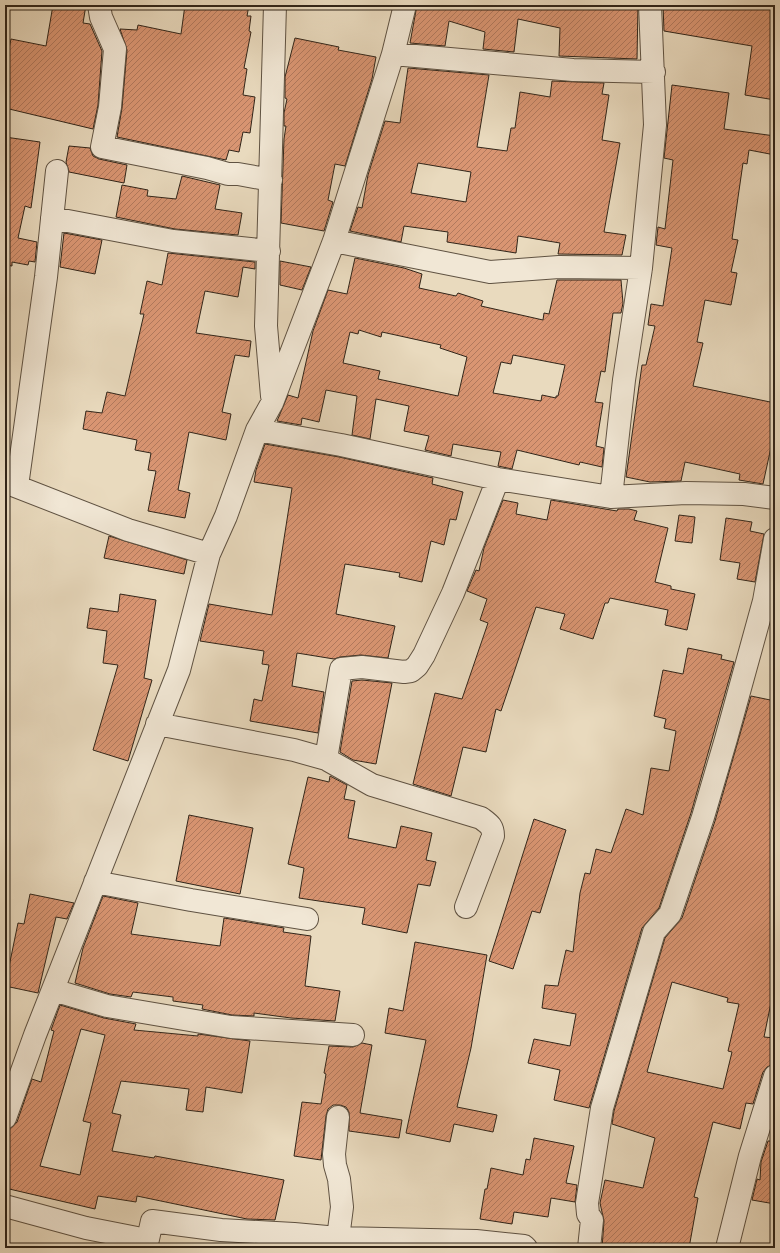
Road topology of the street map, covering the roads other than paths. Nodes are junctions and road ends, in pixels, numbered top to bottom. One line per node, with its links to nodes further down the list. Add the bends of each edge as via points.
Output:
1 (99, 5): 8 (street, via 101,17 115,50 110,107 102,147 228,174)
2 (275, 5): 8 (street)
3 (404, 5): 5 (street)
4 (650, 5): 6 (street)
5 (394, 54): 6 (street, via 573,70); 10 (street)
6 (654, 72): 12 (street, via 655,125)
7 (58, 171): 9 (street)
8 (271, 180): 11 (street)
9 (52, 218): 11 (street, via 173,240); 16 (street)
10 (334, 241): 12 (street, via 490,272 559,267); 13 (street)
11 (269, 252): 13 (street, via 266,326)
12 (641, 268): 17 (street)
13 (272, 403): 14 (street)
14 (257, 430): 15 (street, via 341,445); 20 (street, via 226,516)
15 (498, 480): 17 (street); 22 (street, via 453,593 417,666 411,671 404,672 362,667 341,669)
16 (11, 484): 20 (street, via 128,530)
17 (610, 497): 18 (street, via 686,493 744,494)
18 (775, 498)
19 (775, 539): 36 (street, via 764,601 703,817 670,914 654,932 602,1108 587,1203 588,1214 592,1220)
20 (209, 554): 21 (street, via 179,670)
21 (157, 724): 22 (street, via 294,750); 23 (street)
22 (326, 759): 24 (street, via 372,785 481,818 489,824 493,829 493,836)
23 (95, 882): 25 (street); 26 (street)
24 (466, 907)
25 (307, 919)
26 (53, 990): 27 (street, via 107,1006 231,1028); 30 (street)
27 (353, 1035)
28 (775, 1076): 37 (street, via 750,1156)
29 (338, 1117): 32 (street, via 334,1154 342,1207)
30 (5, 1118)
31 (5, 1206): 33 (street)
32 (338, 1238): 33 (street, via 221,1230 152,1221); 34 (street)
33 (146, 1244)
34 (475, 1244): 35 (street)
35 (526, 1248)
36 (589, 1248)
37 (727, 1248)

